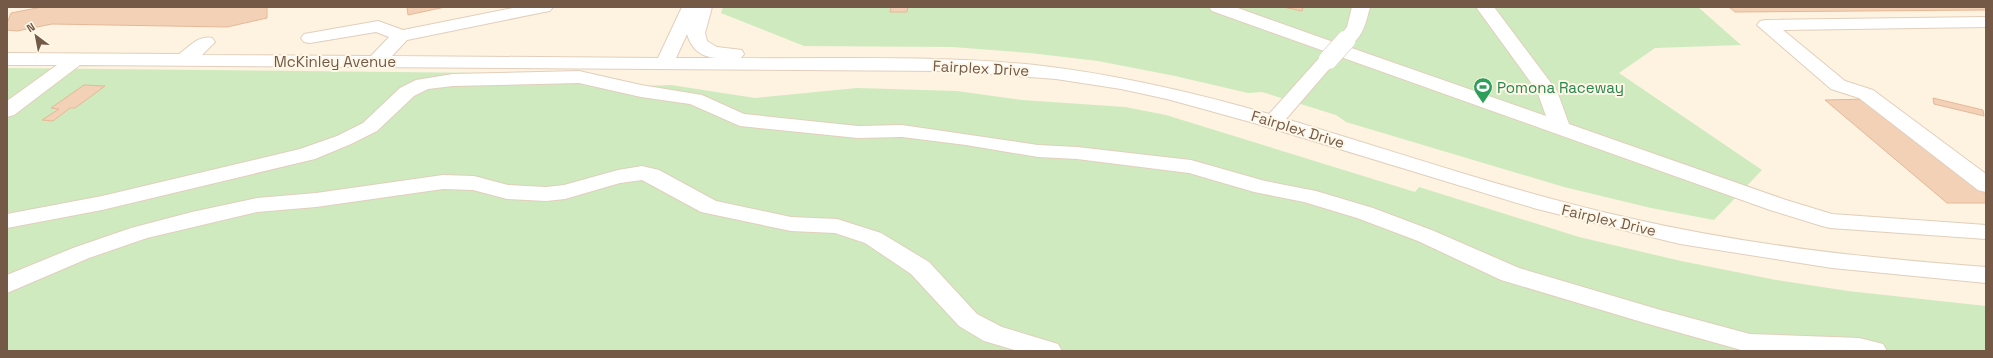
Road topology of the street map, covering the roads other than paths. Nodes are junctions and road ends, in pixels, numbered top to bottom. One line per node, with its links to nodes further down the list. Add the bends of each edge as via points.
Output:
1 (544, 7): 8 (street)
2 (691, 7): 15 (street)
3 (704, 7): 16 (street, via 696,33 699,44 712,52 981,58 1053,66 1161,85)
4 (1218, 7): 19 (street)
5 (1361, 7): 18 (street, bridge, via 1356,28)
6 (1485, 7): 19 (street, via 1547,91)
7 (1986, 22): 20 (street, via 1766,25 1838,84 1866,94)
8 (401, 36): 9 (street, via 373,20); 14 (street)
9 (310, 38)
10 (206, 42): 13 (street)
11 (7, 59): 12 (street, McKinley Avenue)
12 (74, 60): 13 (street, McKinley Avenue); 17 (street)
13 (182, 61): 14 (street, McKinley Avenue)
14 (376, 62): 15 (street, McKinley Avenue)
15 (664, 64): 16 (street, Fairplex Drive, via 981,66 1123,83)
16 (1189, 98): 18 (street, Fairplex Drive)
17 (7, 111)
18 (1273, 122): 23 (street, Fairplex Drive, via 1541,203 1669,234 1814,260)
19 (1560, 128): 22 (street, via 1830,221)
20 (1986, 185)
21 (7, 221): 26 (street, via 102,203 307,154 370,127 407,92 423,84 453,80 579,77 641,91 695,99 740,120 858,132 902,131 1038,151 1191,167 1262,187 1308,196 1364,213 1426,236 1510,274 1750,343 1859,347)
22 (1986, 232)
23 (1986, 275)
24 (7, 285): 25 (street, via 81,253 139,233 257,206 443,182 474,183 507,192 546,194 565,192 642,173 651,175 709,207 791,224 836,226 873,238 920,268 968,320 993,334)
25 (1049, 351)
26 (1874, 351)

